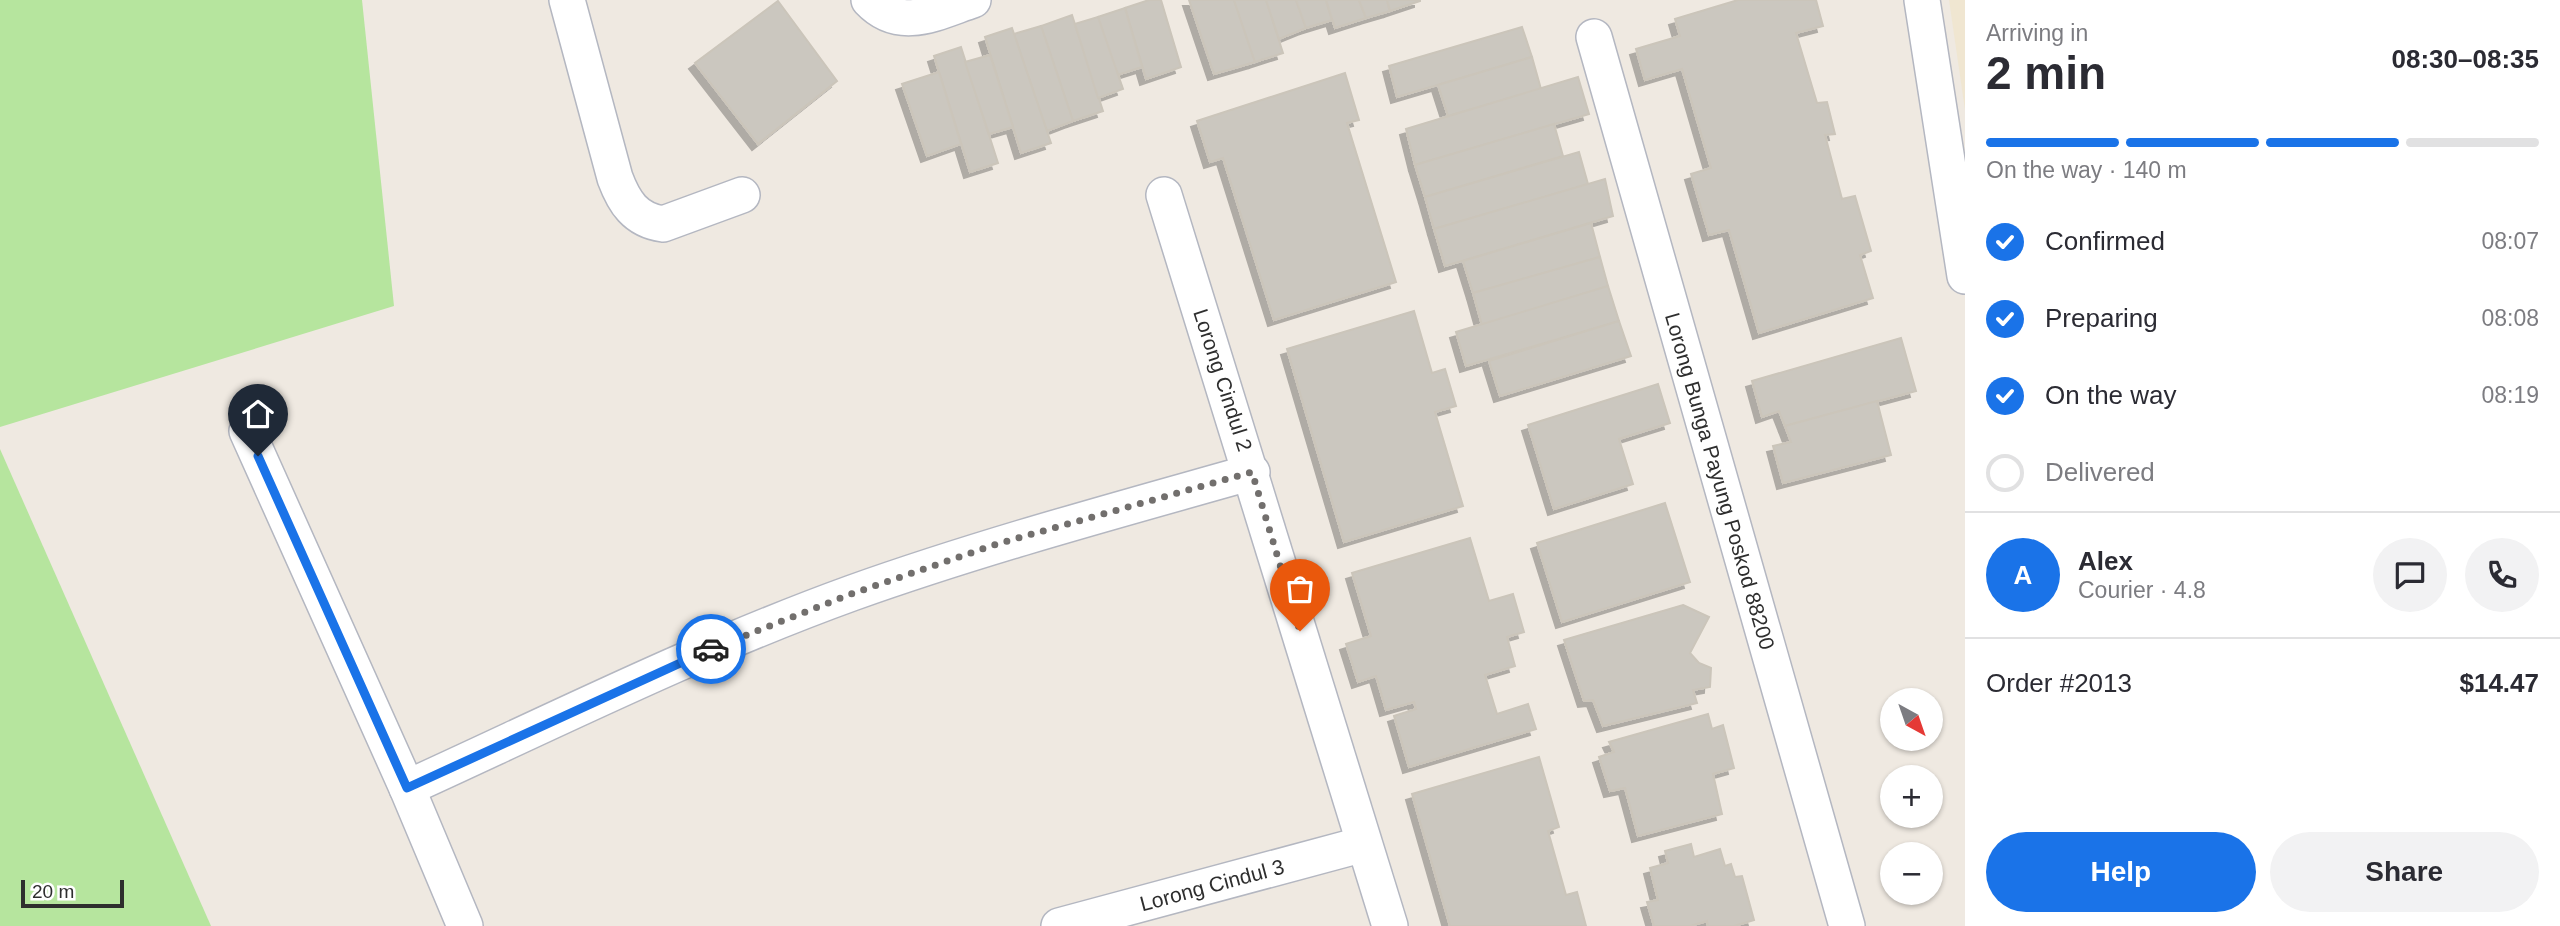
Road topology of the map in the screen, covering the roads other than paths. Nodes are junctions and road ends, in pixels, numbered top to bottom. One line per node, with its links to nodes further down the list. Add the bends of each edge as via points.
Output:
1 (566, 0): 6 (street, via 615,178 622,198 635,213 663,224)
2 (869, 0): 3 (street, via 894,18 914,19)
3 (973, 0)
4 (1922, 0): 8 (street)
5 (1594, 37): 16 (street, Lorong Bunga Payung Poskod 88200)
6 (742, 195)
7 (1164, 195): 10 (street, Lorong Cindul 2)
8 (1965, 276)
9 (247, 431): 11 (street)
10 (1252, 472): 11 (street, via 997,544 851,594 700,654); 12 (street, Lorong Cindul 2)
11 (407, 788): 13 (street)
12 (1364, 844): 14 (street, Lorong Cindul 3); 15 (street, Lorong Cindul 2)
13 (465, 926)
14 (1059, 926)
15 (1390, 926)
16 (1847, 926)

